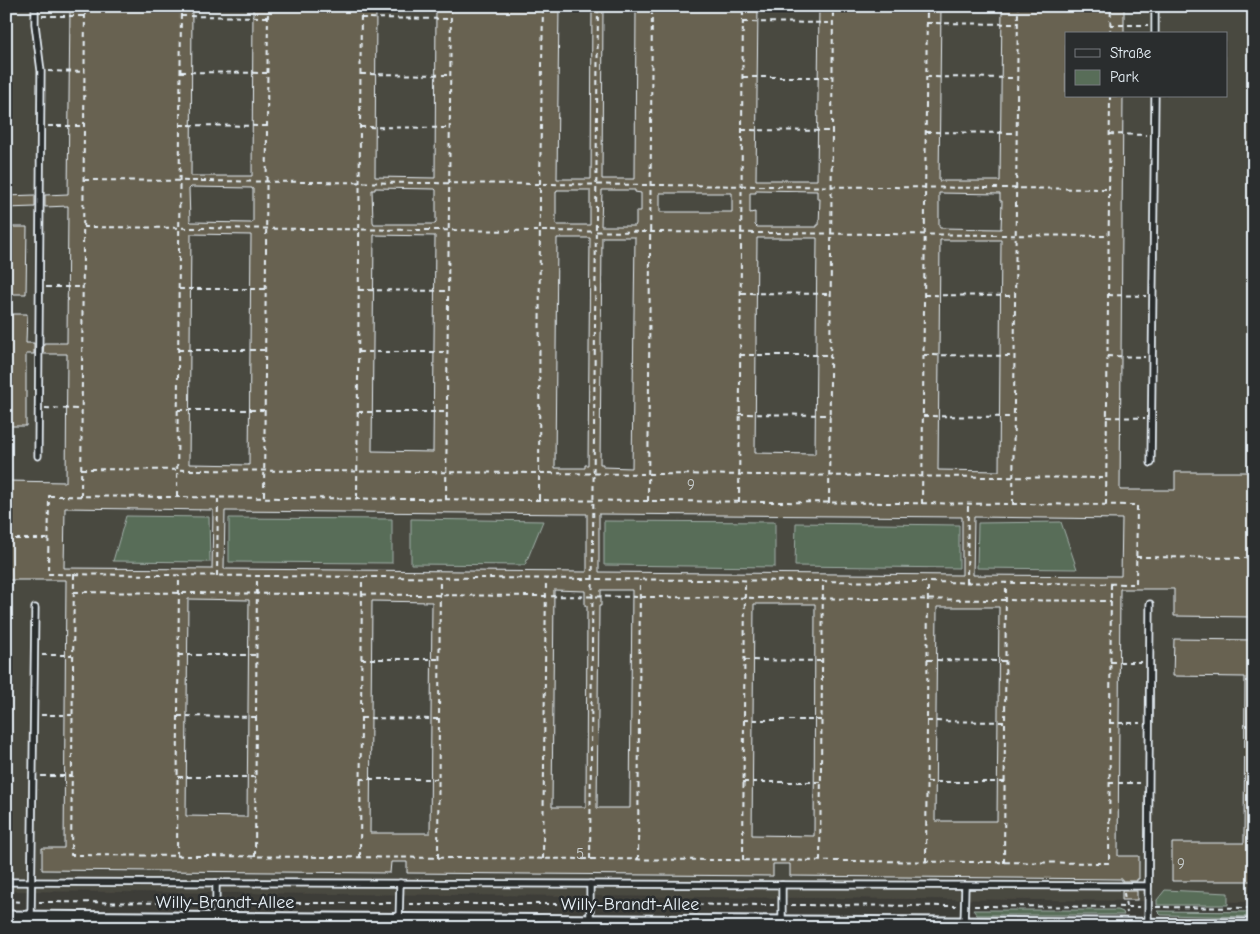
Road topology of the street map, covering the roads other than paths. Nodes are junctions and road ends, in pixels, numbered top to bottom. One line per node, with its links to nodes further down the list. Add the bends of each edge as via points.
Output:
1 (35, 6): 5 (lane, via 41,71)
2 (1155, 6): 3 (lane)
3 (1155, 32)
4 (1154, 98): 6 (lane)
5 (38, 456)
6 (1151, 463)
7 (1150, 604): 16 (lane)
8 (35, 608): 10 (lane)
9 (6, 882): 10 (lane)
10 (32, 882): 11 (lane); 18 (lane)
11 (216, 883): 12 (lane); 19 (lane)
12 (400, 883): 13 (lane); 20 (lane)
13 (590, 884): 14 (lane); 21 (lane)
14 (782, 885): 15 (lane); 22 (lane)
15 (965, 886): 16 (lane); 23 (lane)
16 (1148, 886): 24 (lane)
17 (6, 919): 18 (main road, Willy-Brandt-Allee)
18 (31, 919): 19 (main road, Willy-Brandt-Allee)
19 (216, 920): 20 (main road, Willy-Brandt-Allee)
20 (399, 921): 21 (main road, Willy-Brandt-Allee)
21 (590, 922): 22 (main road, Willy-Brandt-Allee)
22 (782, 924): 23 (main road, Willy-Brandt-Allee)
23 (964, 925): 24 (main road, Willy-Brandt-Allee)
24 (1148, 926): 25 (main road, Willy-Brandt-Allee)
25 (1254, 926)

